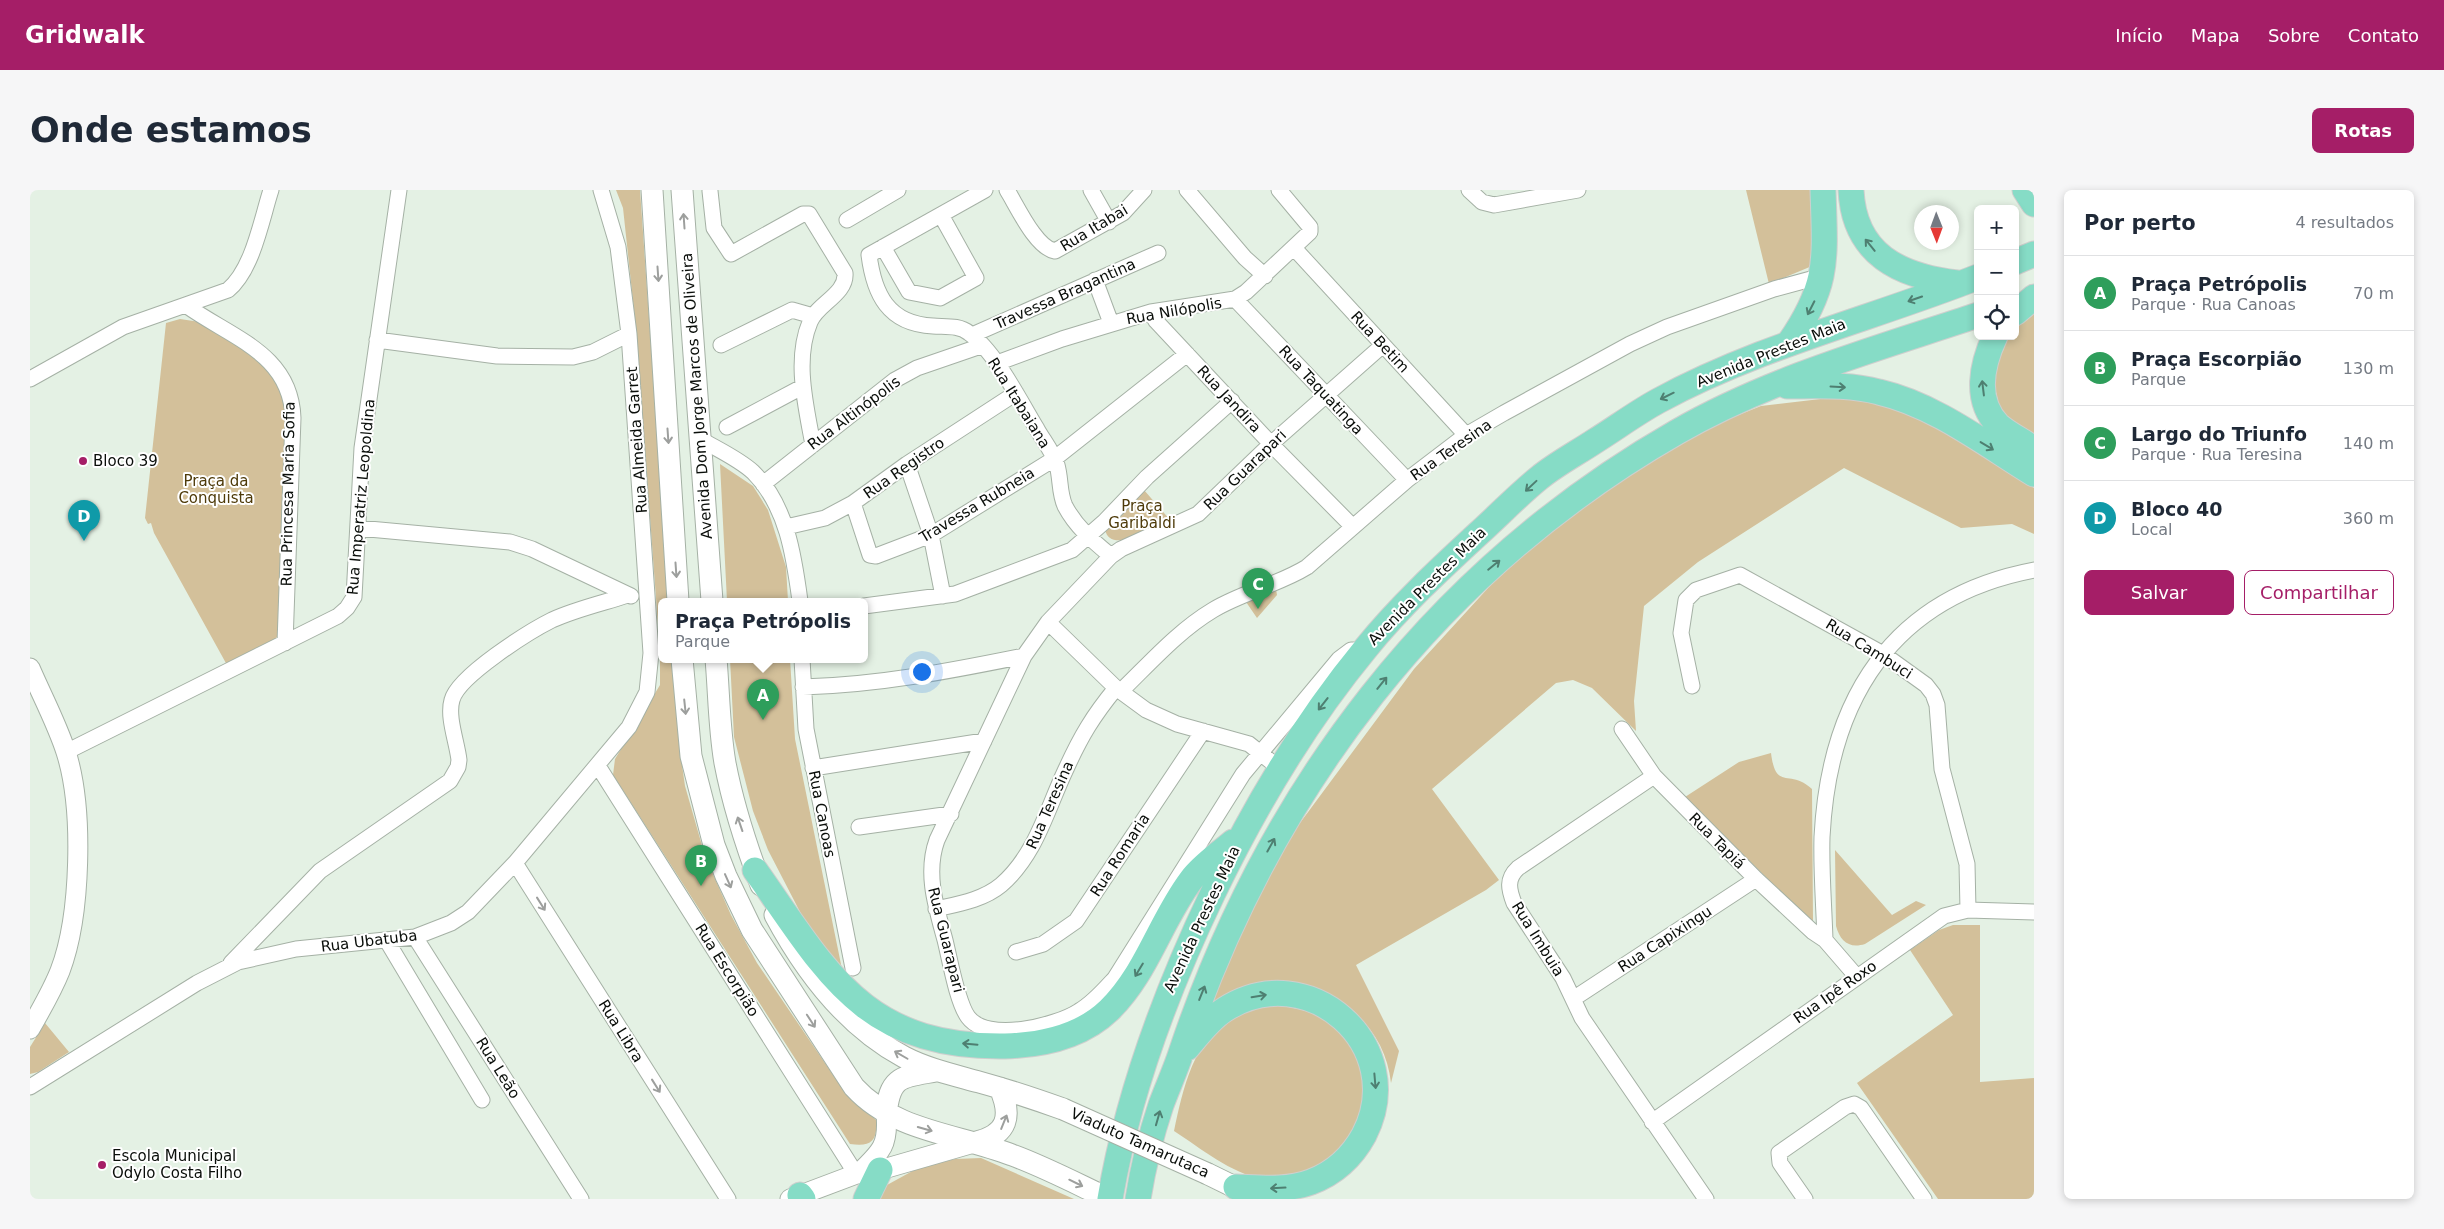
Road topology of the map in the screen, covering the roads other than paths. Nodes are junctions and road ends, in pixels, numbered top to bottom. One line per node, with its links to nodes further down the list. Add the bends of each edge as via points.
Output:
1 (271, 190): 38 (street, via 247,266 239,279 228,290)
2 (399, 190): 45 (street, Rua Imperatriz Leopoldina)
3 (601, 190): 44 (street, Rua Almeida Garret, via 618,246)
4 (652, 190): 80 (main road, Avenida Dom Jorge Marcos de Oliveira, one-way to 80)
5 (682, 190): 61 (main road, Avenida Dom Jorge Marcos de Oliveira, one-way to 5)
6 (898, 190): 20 (street)
7 (985, 190): 23 (street)
8 (1007, 190): 25 (street, Rua Itabai, via 1039,243 1048,250 1059,250)
9 (1091, 190): 25 (street)
10 (1144, 190): 25 (street, Rua Itabai)
11 (1187, 190): 31 (street, via 1245,258)
12 (1279, 190): 27 (street, Rua Nilópolis, via 1310,230 1309,235)
13 (1469, 190): 22 (street, via 1482,202)
14 (1501, 190): 22 (street)
15 (1578, 190): 22 (street)
16 (1823, 190): 32 (highway, via 1825,247)
17 (1850, 190): 34 (highway, one-way to 17, via 1927,279 1898,268 1878,254 1857,223)
18 (2025, 190): 21 (highway)
19 (710, 191): 42 (street, via 714,228 731,254 803,214 813,216 845,277 842,286)
20 (875, 196): 24 (street)
21 (2034, 204)
22 (1494, 205)
23 (941, 215): 26 (street); 26 (street, via 976,278 940,298 909,292)
24 (847, 220)
25 (1109, 222)
26 (883, 248): 46 (street, via 869,255 876,290 885,305 912,322 960,328)
27 (1294, 248): 31 (street, Rua Nilópolis); 50 (street, Rua Betim)
28 (1158, 253): 33 (street, Travessa Bragantina)
29 (2034, 254): 30 (highway)
30 (2019, 260)
31 (1265, 276): 36 (street, Rua Nilópolis)
32 (1822, 276): 48 (highway, one-way to 48, via 1810,310); 60 (street, Rua Teresina, via 1749,297 1652,334)
33 (1095, 280): 43 (street); 46 (street, Travessa Bragantina)
34 (1969, 280): 48 (highway, Avenida Prestes Maia, one-way to 48)
35 (2034, 296): 37 (highway); 39 (highway)
36 (1235, 299): 40 (street, Rua Nilópolis); 57 (street, Rua Taquatinga)
37 (2019, 301)
38 (187, 306): 53 (street, via 123,327); 86 (street, Rua Princesa Maria Sofia, via 270,360 290,392 293,418)
39 (2019, 309)
40 (1151, 312): 43 (street, Rua Nilópolis); 51 (street, Rua Jandira)
41 (1974, 315): 54 (highway, Avenida Prestes Maia)
42 (813, 316): 49 (street, via 792,310); 55 (street, via 805,340)
43 (1111, 323): 52 (street, Rua Nilópolis)
44 (629, 334): 45 (street, via 593,352 573,357 497,356); 83 (street, Rua Almeida Garret)
45 (377, 340): 73 (street, Rua Imperatriz Leopoldina, via 362,448)
46 (976, 340): 52 (street, Rua Itabaiana); 62 (street, Rua Altinópolis, via 895,380)
47 (1993, 340): 64 (highway, one-way to 47, via 1999,425 1989,411 1982,381)
48 (1789, 342): 101 (highway, Avenida Prestes Maia, one-way to 101, via 1720,370 1655,402 1541,476 1438,571 1363,650)
49 (721, 345)
50 (1383, 345): 57 (street, Rua Guarapari); 60 (street, Rua Betim)
51 (1187, 354): 58 (street, Rua Jandira); 65 (street, Travessa Rubneia)
52 (996, 363): 56 (street, Rua Itabaiana)
53 (30, 379)
54 (1772, 386): 67 (highway, one-way to 67, via 1859,388 1898,398 1942,418); 123 (highway, Avenida Prestes Maia, one-way to 54, via 1220,950 1269,848 1307,784 1362,707 1403,657 1486,571 1581,494 1677,432)
55 (802, 387): 59 (street); 62 (street)
56 (1016, 394): 65 (street, Rua Itabaiana); 66 (street, Rua Registro)
57 (1325, 396): 63 (street, Rua Guarapari); 68 (street, Rua Taquatinga)
58 (1232, 400): 63 (street, Rua Jandira); 75 (street, via 1147,477)
59 (727, 427)
60 (1466, 435): 68 (street, Rua Teresina)
61 (700, 439): 69 (street, via 752,471); 81 (main road, Avenida Dom Jorge Marcos de Oliveira)
62 (813, 444): 69 (street, Rua Altinópolis)
63 (1271, 444): 72 (street, Rua Jandira); 76 (street, Rua Guarapari, via 1198,514)
64 (2034, 449)
65 (1054, 459): 74 (street, Travessa Rubneia); 75 (street, Rua Itabaiana, via 1064,504)
66 (907, 464): 70 (street, Rua Registro); 74 (street)
67 (2034, 474)
68 (1407, 480): 72 (street, Rua Teresina)
69 (763, 484): 71 (street)
70 (853, 503): 71 (street, Rua Registro, via 825,518); 74 (street, Travessa Rubneia, via 870,555 876,556)
71 (786, 527): 82 (street)
72 (1353, 527): 95 (street, Rua Teresina, via 1300,572 1241,596 1189,626)
73 (358, 528): 78 (street, via 510,542); 86 (street, Rua Imperatriz Leopoldina, via 351,603 338,616)
74 (931, 535): 79 (street)
75 (1088, 537): 76 (street, Rua Itabaiana); 79 (street, via 1058,558)
76 (1111, 556): 85 (street, Rua Guarapari)
77 (2034, 570): 87 (street, via 1994,580 1948,601 1900,634)
78 (628, 595): 83 (street); 118 (street, via 554,619 473,673 452,698 459,760 450,781 320,871)
79 (944, 596): 84 (street)
80 (678, 598)
81 (712, 598)
82 (800, 598)
83 (648, 604): 96 (street, Rua Almeida Garret, via 652,653)
84 (868, 606)
85 (1048, 622): 88 (street, Rua Guarapari); 95 (street)
86 (285, 643): 100 (street, Rua Imperatriz Leopoldina)
87 (1883, 654): 93 (street, Rua Cambuci, via 1745,576 1734,575 1696,590 1686,600 1681,633); 112 (street, Rua Cambuci, via 1926,685 1935,700 1942,769 1967,864); 116 (street, via 1842,724 1830,769 1822,838)
88 (1024, 656): 94 (street, via 904,680); 99 (street, Rua Guarapari)
89 (682, 663): 129 (main road, one-way to 129, via 691,756 714,845 726,876 752,930 847,1078 861,1095)
90 (716, 663): 109 (main road, one-way to 90, via 737,815 727,770)
91 (802, 663): 94 (street, Rua Canoas)
92 (30, 668): 100 (street)
93 (1692, 686)
94 (803, 687): 103 (street, Rua Canoas)
95 (1119, 690): 98 (street, via 1146,710); 111 (street, Rua Teresina, via 1085,729 1021,864 991,891 969,901)
96 (647, 692): 102 (street, Rua Ubatuba, via 629,727)
97 (1622, 729): 104 (street, Rua Tapiá)
98 (1203, 731): 101 (street, via 1248,744); 117 (street, Rua Romaria, via 1076,921 1043,944)
99 (984, 741): 103 (street); 105 (street, Rua Guarapari)
100 (66, 752): 122 (street, via 77,822 74,898 60,970)
101 (1270, 761): 107 (highway, Avenida Prestes Maia); 111 (street, Rua Guarapari, via 1243,774 1116,978 1089,1005 1068,1017 1014,1030 981,1028 972,1021 962,1007)
102 (598, 766): 108 (street, Rua Ubatuba); 132 (street, Rua Escorpião)
103 (813, 768): 119 (street, Rua Canoas)
104 (1654, 776): 110 (street, Rua Tapiá); 121 (street, Rua Imbuia, via 1518,868 1510,877 1509,891 1514,904 1563,978)
105 (951, 814): 106 (street); 111 (street, Rua Guarapari, via 938,840 931,866)
106 (859, 827)
107 (1241, 835): 109 (highway, one-way to 109, via 1192,878 1138,974 1109,1010 1069,1035 1032,1044 993,1046 943,1041 899,1028 872,1013 821,964); 138 (highway, Avenida Prestes Maia, via 1167,994 1128,1115)
108 (515, 863): 114 (street, Rua Ubatuba, via 468,912 452,923); 136 (street, Rua Libra, one-way to 136)
109 (755, 870): 124 (main road, one-way to 109, via 904,1057 875,1037 847,1015 825,991 792,945)
110 (1756, 879): 116 (street, Rua Tapiá, via 1813,932); 121 (street, Rua Capixingu)
111 (936, 909)
112 (1968, 910): 113 (street, Rua Ipê Roxo); 120 (street, Rua Ipê Roxo, via 1953,912 1929,925)
113 (2034, 912)
114 (415, 937): 115 (street, Rua Ubatuba); 135 (street, Rua Leão)
115 (387, 940): 118 (street, Rua Ubatuba, via 274,952); 128 (street)
116 (1826, 940): 120 (street, Rua Tapiá)
117 (1016, 952)
118 (226, 968): 125 (street, Rua Ubatuba)
119 (853, 968)
120 (1857, 977): 130 (street, Rua Ipê Roxo)
121 (1573, 999): 130 (street, Rua Imbuia, via 1582,1018)
122 (30, 1029)
123 (1181, 1055): 133 (highway, one-way to 133, via 1223,1010 1253,996 1279,994 1325,1004 1342,1016 1364,1044 1374,1064 1376,1100 1369,1124 1356,1149 1338,1168 1295,1186); 139 (highway, Avenida Prestes Maia, one-way to 123, via 1161,1106)
124 (937, 1071): 127 (main road); 129 (main road, via 899,1079 888,1096)
125 (37, 1079): 126 (street, Rua Ubatuba)
126 (30, 1087)
127 (1000, 1088): 131 (main road, one-way to 127, via 990,1139 1004,1125 1007,1111); 133 (main road, Viaduto Tamarutaca, bridge, via 1063,1108)
128 (482, 1100)
129 (886, 1114): 131 (main road, one-way to 131, via 913,1126); 132 (street, via 884,1146)
130 (1652, 1122): 140 (street, Rua Imbuia)
131 (977, 1142): 132 (street); 138 (main road, one-way to 138, via 1042,1167)
132 (865, 1172): 134 (street); 137 (highway)
133 (1230, 1184)
134 (798, 1198)
135 (581, 1199)
136 (728, 1199)
137 (866, 1199)
138 (1110, 1199)
139 (1138, 1199)
140 (1706, 1199)
141 (1804, 1199): 142 (street, via 1780,1163 1779,1153 1854,1104 1861,1108)
142 (1924, 1199)

